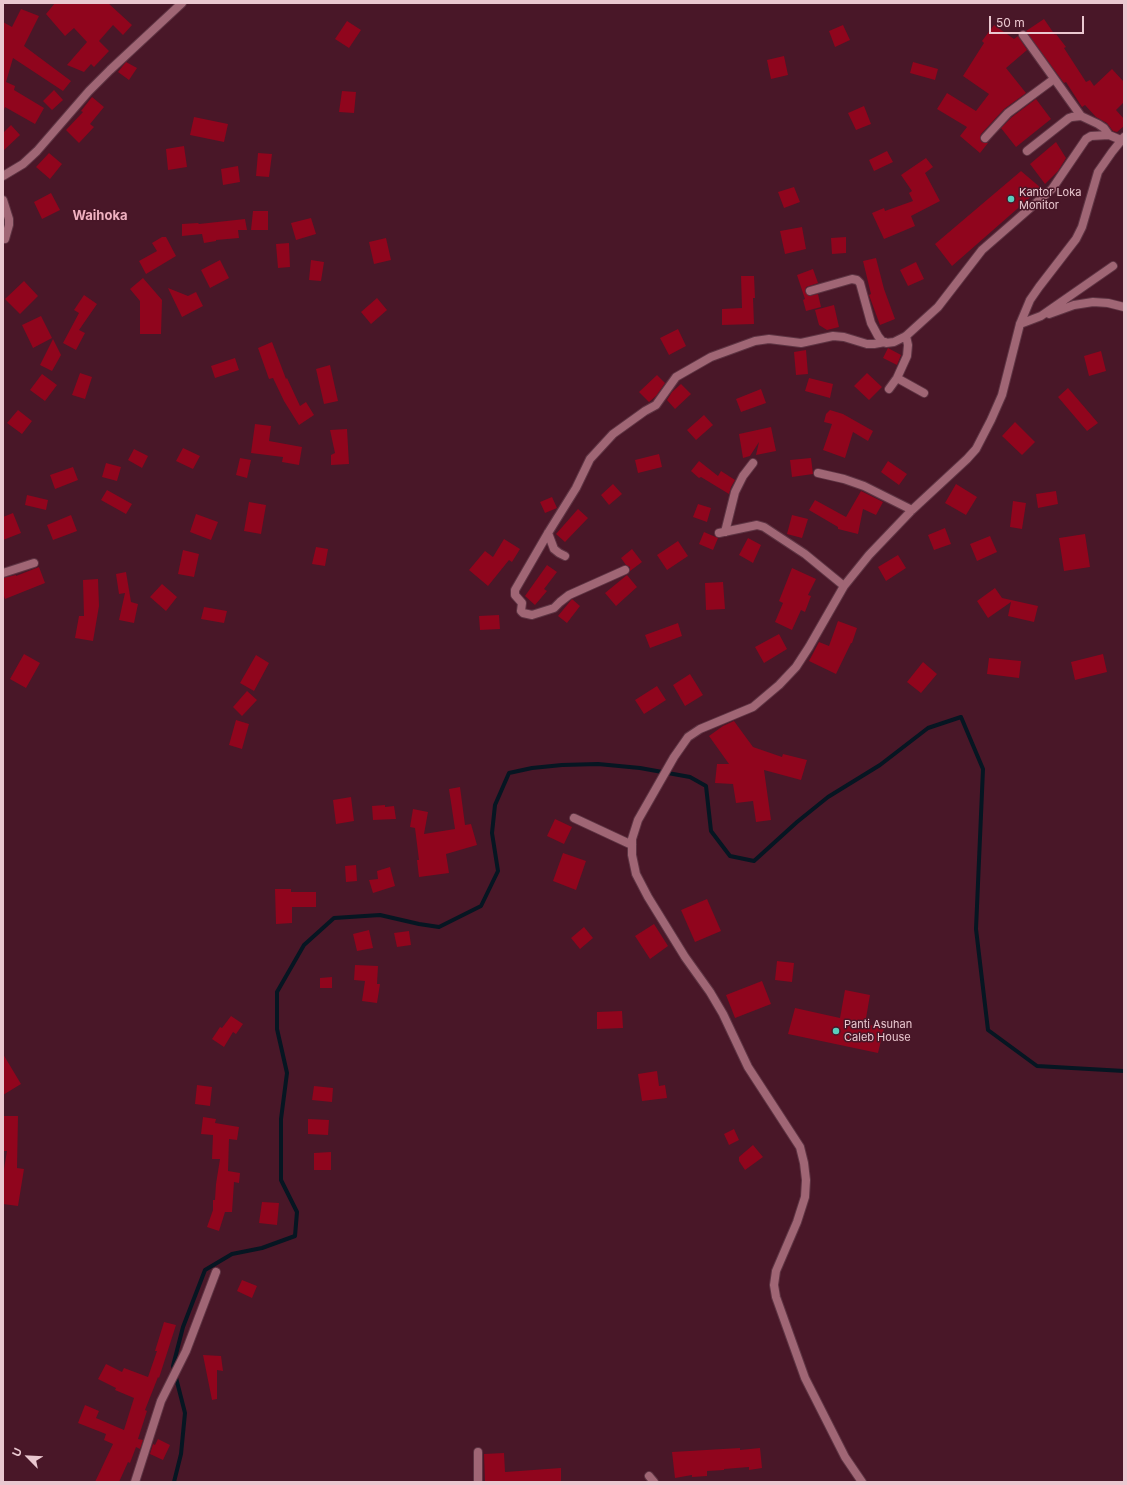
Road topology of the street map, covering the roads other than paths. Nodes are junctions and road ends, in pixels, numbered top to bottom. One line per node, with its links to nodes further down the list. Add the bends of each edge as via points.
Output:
1 (182, 3): 9 (street, via 110,70 23,164)
2 (1023, 36): 3 (street)
3 (1054, 80): 4 (street); 6 (street, via 1008,113)
4 (1081, 116): 5 (street, via 1098,124); 8 (street, via 1069,118)
5 (1109, 135): 7 (street); 17 (street, via 1091,136 1086,139 1052,189 982,250 938,307)
6 (985, 138)
7 (1122, 139): 16 (street, via 1098,172 1076,239 1038,287)
8 (1027, 151)
9 (3, 176)
10 (3, 200): 11 (street, via 9,219)
11 (5, 239)
12 (1113, 266): 15 (street)
13 (810, 291): 18 (street, via 852,279 857,280 874,329)
14 (1124, 307): 15 (street, via 1094,302)
15 (1041, 316): 16 (street)
16 (1020, 324): 24 (street, via 1002,395 981,440 967,459)
17 (906, 336): 18 (street, via 894,342); 19 (street, via 907,356)
18 (885, 342): 25 (street, via 866,344 833,336 801,343 769,339 711,356 676,377 656,405 613,434 590,459 576,488)
19 (897, 378): 20 (street); 21 (street)
20 (889, 389)
21 (924, 392)
22 (753, 463): 30 (street, via 735,492 722,533 756,525 764,527 805,554)
23 (818, 473): 24 (street, via 864,486)
24 (912, 510): 30 (street, via 869,555)
25 (548, 533): 26 (street, via 554,548); 28 (street, via 516,590 515,595 522,603 523,613 532,615 554,608 569,596)
26 (565, 556)
27 (34, 563): 29 (street)
28 (625, 570)
29 (3, 573)
30 (844, 586): 32 (street, via 809,647 779,686 753,707 700,729 688,737 638,820)
31 (574, 818): 32 (street)
32 (632, 845): 37 (street, via 636,874 648,897 710,992 748,1067 800,1147 806,1180 805,1197 776,1272 776,1297 805,1378 845,1457)
33 (216, 1272): 35 (street, via 192,1337 161,1401)
34 (478, 1452): 36 (street)
35 (135, 1482)
36 (478, 1482)
37 (862, 1482)

